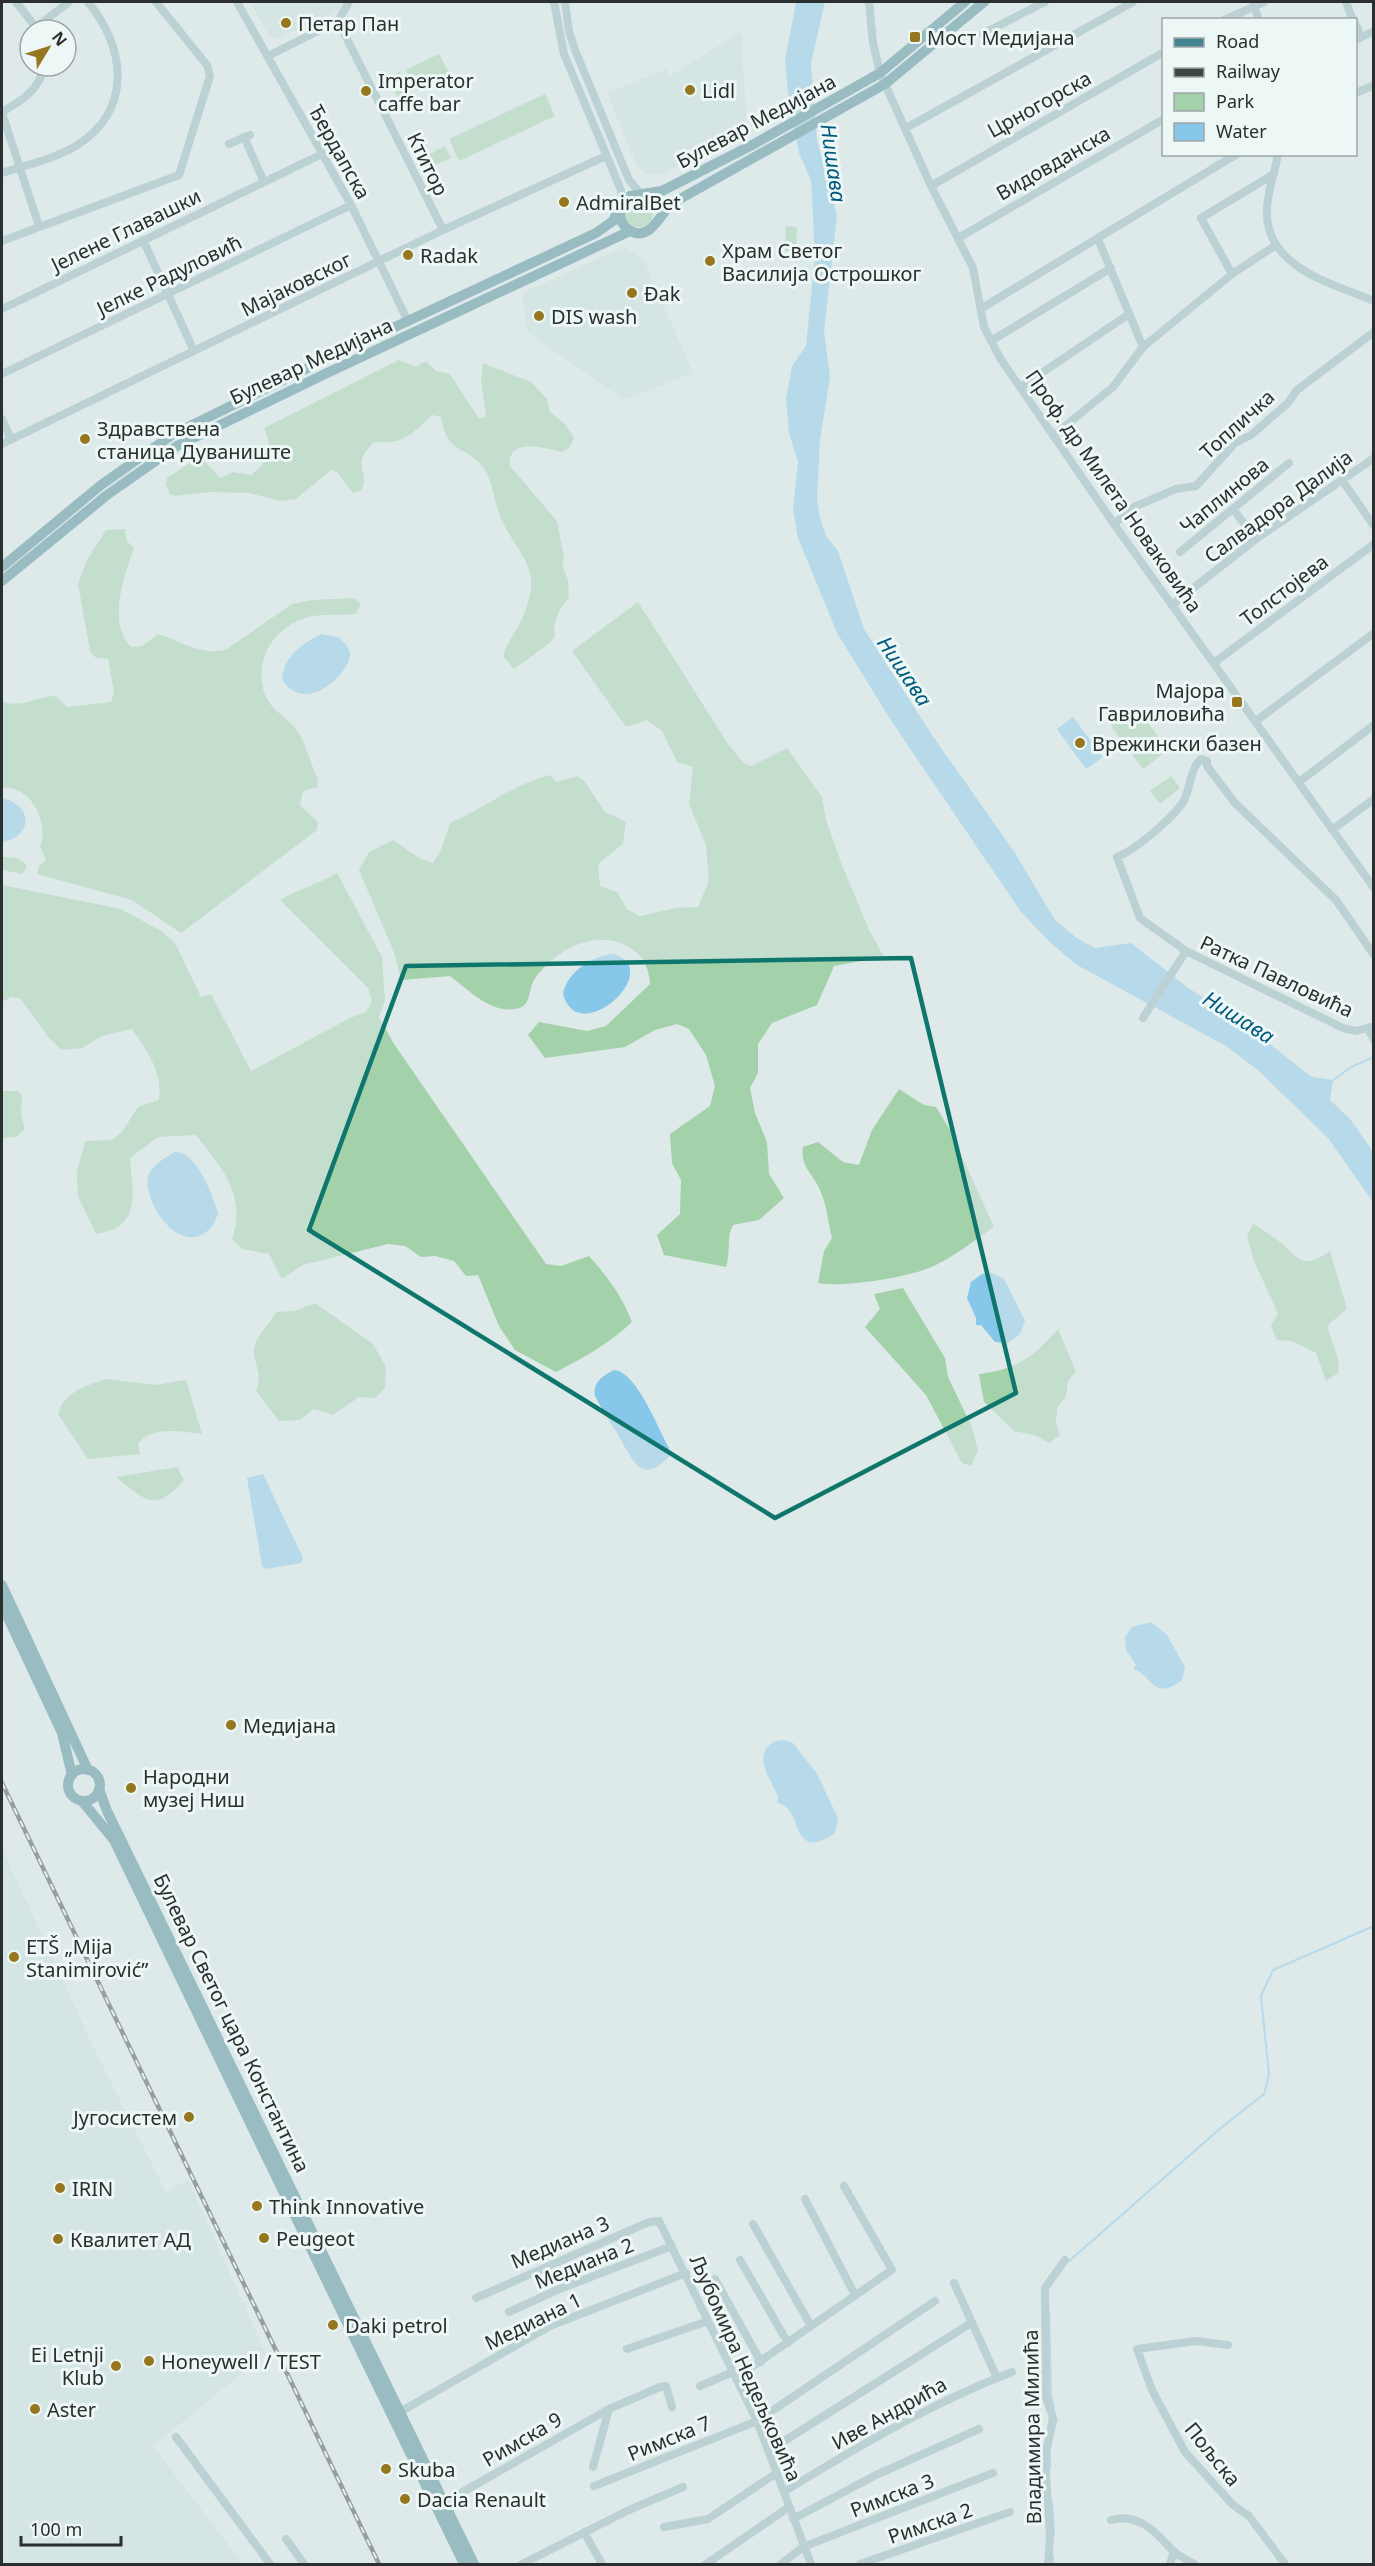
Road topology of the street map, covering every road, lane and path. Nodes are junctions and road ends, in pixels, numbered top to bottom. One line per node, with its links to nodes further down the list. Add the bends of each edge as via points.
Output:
1 (16, 2): 17 (street)
2 (69, 2): 18 (street)
3 (88, 2): 40 (street, via 103,19 116,50 118,75 111,106 93,132 75,146)
4 (156, 2): 49 (street, via 207,65 210,76 181,172)
5 (237, 2): 26 (street, Ђердапска)
6 (349, 2): 21 (street)
7 (554, 2): 37 (street, via 564,54)
8 (566, 2): 45 (street, via 575,50 629,180)
9 (869, 2): 27 (street)
10 (965, 2): 27 (main road, Булевар Медијана)
11 (984, 2): 29 (main road, Булевар Медијана)
12 (1045, 2): 23 (street)
13 (1133, 2): 34 (street)
14 (1264, 2): 16 (street)
15 (1346, 2): 20 (street)
16 (1253, 4): 19 (street)
17 (29, 18)
18 (49, 18)
19 (1228, 18)
20 (1352, 18)
21 (338, 21): 26 (street); 50 (street, Ктитор)
22 (1374, 31): 24 (street)
23 (982, 34)
24 (1358, 39)
25 (1162, 53): 44 (street, Црногорска)
26 (268, 56): 36 (street, Ђердапска)
27 (880, 73): 29 (street, Проф. др Милета Новаковића); 45 (main road, Булевар Медијана, via 662,191)
28 (41, 78): 32 (street, via 31,92)
29 (885, 84): 34 (street, Проф. др Милета Новаковића); 48 (main road, Булевар Медијана, via 671,204)
30 (1374, 85): 31 (street)
31 (1357, 93)
32 (2, 113): 40 (street)
33 (1162, 120): 52 (street, Видовданска)
34 (906, 128): 44 (street, Проф. др Милета Новаковића)
35 (229, 144): 43 (street, via 247,136)
36 (322, 154): 43 (street, Јелене Главашки); 46 (street, Ђердапска)
37 (606, 156): 47 (street, via 621,189); 50 (street, Мајаковског)
38 (1235, 156): 53 (street)
39 (1278, 156): 42 (street)
40 (19, 167): 41 (street); 49 (street)
41 (2, 173)
42 (1274, 174): 56 (street, via 1266,212); 59 (street, via 1201,218)
43 (264, 182): 54 (street, Јелене Главашки)
44 (931, 186): 52 (street, Проф. др Милета Новаковића)
45 (643, 194): 47 (main road, Булевар Медијана, via 630,196); 48 (main road, via 658,207)
46 (351, 206): 57 (street, Ђердапска); 60 (street, Јелке Радуловић)
47 (621, 208): 51 (main road, via 622,223); 65 (main road, Булевар Медијана, via 597,233)
48 (658, 220): 51 (main road, Булевар Медијана, via 646,232)
49 (39, 226): 55 (street)
50 (443, 230): 57 (street, Мајаковског)
51 (630, 231): 86 (main road, Булевар Медијана, via 177,446 107,495)
52 (960, 237): 62 (street, Проф. др Милета Новаковића, via 973,268)
53 (1098, 238): 58 (street); 62 (street)
54 (143, 240): 60 (street); 63 (street, Јелене Главашки)
55 (2, 241)
56 (1276, 246): 59 (street); 61 (street, via 1298,269)
57 (380, 262): 65 (street, Ђердапска); 69 (street, Мајаковског)
58 (1111, 268): 64 (street); 67 (street)
59 (1232, 274): 68 (street)
60 (167, 294): 69 (street); 70 (street, Јелке Радуловић)
61 (1374, 301)
62 (982, 308): 67 (street, Проф. др Милета Новаковића, via 984,327)
63 (2, 309)
64 (1129, 314): 68 (street); 71 (street)
65 (408, 321): 85 (main road, Булевар Медијана, via 172,435 101,485)
66 (1374, 332): 80 (street, Топличка, via 1297,390 1251,435 1235,443 1196,486 1176,489 1134,507)
67 (991, 340): 71 (street, Проф. др Милета Новаковића)
68 (1143, 347): 73 (street, via 1113,387)
69 (194, 351): 74 (street, Мајаковског)
70 (2, 374)
71 (1021, 387): 73 (street, Проф. др Милета Новаковића)
72 (2, 419): 74 (street)
73 (1053, 436): 80 (street, Проф. др Милета Новаковића)
74 (11, 439): 75 (street, Мајаковског)
75 (2, 444)
76 (1374, 458): 78 (street, Салвадора Далија)
77 (1289, 463): 79 (street, Чаплинова)
78 (1342, 480): 81 (street); 82 (street, Салвадора Далија)
79 (1233, 509): 82 (street); 84 (street, Чаплинова)
80 (1114, 524): 87 (street, Проф. др Милета Новаковића)
81 (1374, 526)
82 (1256, 539): 87 (street, Салвадора Далија)
83 (1374, 544): 89 (street, Толстојева)
84 (1180, 552)
85 (2, 567)
86 (2, 581)
87 (1173, 604): 89 (street, Проф. др Милета Новаковића)
88 (1373, 636): 90 (street)
89 (1215, 662): 90 (street, Проф. др Милета Новаковића)
90 (1256, 721): 92 (street, Проф. др Милета Новаковића)
91 (1374, 725): 92 (street)
92 (1299, 782): 94 (street, Проф. др Милета Новаковића)
93 (1374, 799): 94 (street)
94 (1333, 829): 95 (street, Проф. др Милета Новаковића)
95 (1370, 876): 96 (street, Проф. др Милета Новаковића)
96 (1374, 888)
97 (1186, 951): 98 (street, via 1140,918 1117,857 1133,851 1183,802 1201,759 1207,761 1235,804 1336,900); 99 (street, Ратка Павловића); 100 (street, Ратка Павловића, via 1334,1024 1352,1030)
98 (1374, 955)
99 (1143, 1018)
100 (1371, 1028): 101 (street)
101 (1374, 1040)
102 (2, 1585): 104 (main road)
103 (2, 1605): 105 (main road, via 62,1733)
104 (88, 1770): 105 (main road); 106 (main road, via 97,1777)
105 (72, 1775): 107 (main road, via 69,1790)
106 (99, 1789): 107 (main road, via 91,1799); 135 (main road, Булевар Светог цара Константина)
107 (82, 1801): 158 (main road, Булевар Светог цара Константина, via 114,1840)
108 (844, 2186): 118 (street, via 892,2270)
109 (805, 2199): 118 (street)
110 (659, 2221): 112 (street, Љубомира Недељковића); 119 (street, Медиана 3)
111 (753, 2224): 124 (street)
112 (672, 2246): 115 (street, Љубомира Недељковића); 121 (street, Медиана 2)
113 (740, 2260): 125 (street)
114 (1065, 2260): 166 (street, Владимира Милића, via 1046,2288 1046,2397 1053,2418 1045,2458)
115 (686, 2273): 122 (street, Љубомира Недељковића); 135 (street, Медиана 1, via 550,2326)
116 (714, 2279): 128 (street)
117 (954, 2283): 123 (street)
118 (855, 2295): 124 (street)
119 (476, 2298)
120 (935, 2301): 136 (street, Римска 7)
121 (508, 2312)
122 (708, 2321): 127 (street); 130 (street, Љубомира Недељковића)
123 (971, 2323): 131 (street); 139 (street)
124 (811, 2326): 125 (street)
125 (788, 2343): 128 (street)
126 (1228, 2345): 169 (street, Пољска, via 1196,2341 1137,2349 1152,2390 1185,2452 1233,2505 1256,2524)
127 (627, 2349)
128 (761, 2362): 130 (street)
129 (1012, 2372): 131 (street, Иве Андрића)
130 (735, 2375): 132 (street); 136 (street, Љубомира Недељковића)
131 (997, 2378): 145 (street, Иве Андрића, via 871,2439)
132 (700, 2386)
133 (672, 2407): 134 (street, Римска 9, via 664,2385)
134 (609, 2409): 140 (street); 146 (street, Римска 9)
135 (400, 2412): 159 (main road, Булевар Светог цара Константина)
136 (757, 2421): 139 (street, Љубомира Недељковића); 143 (street, Римска 7)
137 (979, 2430): 149 (street, via 887,2469)
138 (176, 2437): 156 (street)
139 (770, 2450): 141 (street, Љубомира Недељковића)
140 (592, 2467)
141 (778, 2472): 145 (street, Љубомира Недељковића); 151 (street, via 708,2519)
142 (993, 2473): 154 (street, Римска 3)
143 (594, 2486)
144 (683, 2487): 152 (street)
145 (785, 2491): 147 (street, Љубомира Недељковића)
146 (452, 2498)
147 (789, 2507): 149 (street, Љубомира Недељковића); 162 (street)
148 (1010, 2512): 165 (street, Римска 2)
149 (793, 2519): 154 (street, Љубомира Недељковића)
150 (1111, 2520): 155 (street, via 1129,2518 1143,2524)
151 (664, 2527)
152 (584, 2532): 160 (street); 161 (street)
153 (286, 2539): 157 (street)
154 (803, 2547): 163 (street, Римска 3); 164 (street, Љубомира Недељковића)
155 (1174, 2551): 167 (street); 168 (street)
156 (270, 2565)
157 (304, 2565)
158 (464, 2565)
159 (474, 2565)
160 (522, 2565)
161 (602, 2565)
162 (706, 2565)
163 (781, 2565)
164 (812, 2565)
165 (860, 2565)
166 (1048, 2565)
167 (1170, 2565)
168 (1194, 2565)
169 (1286, 2565)

